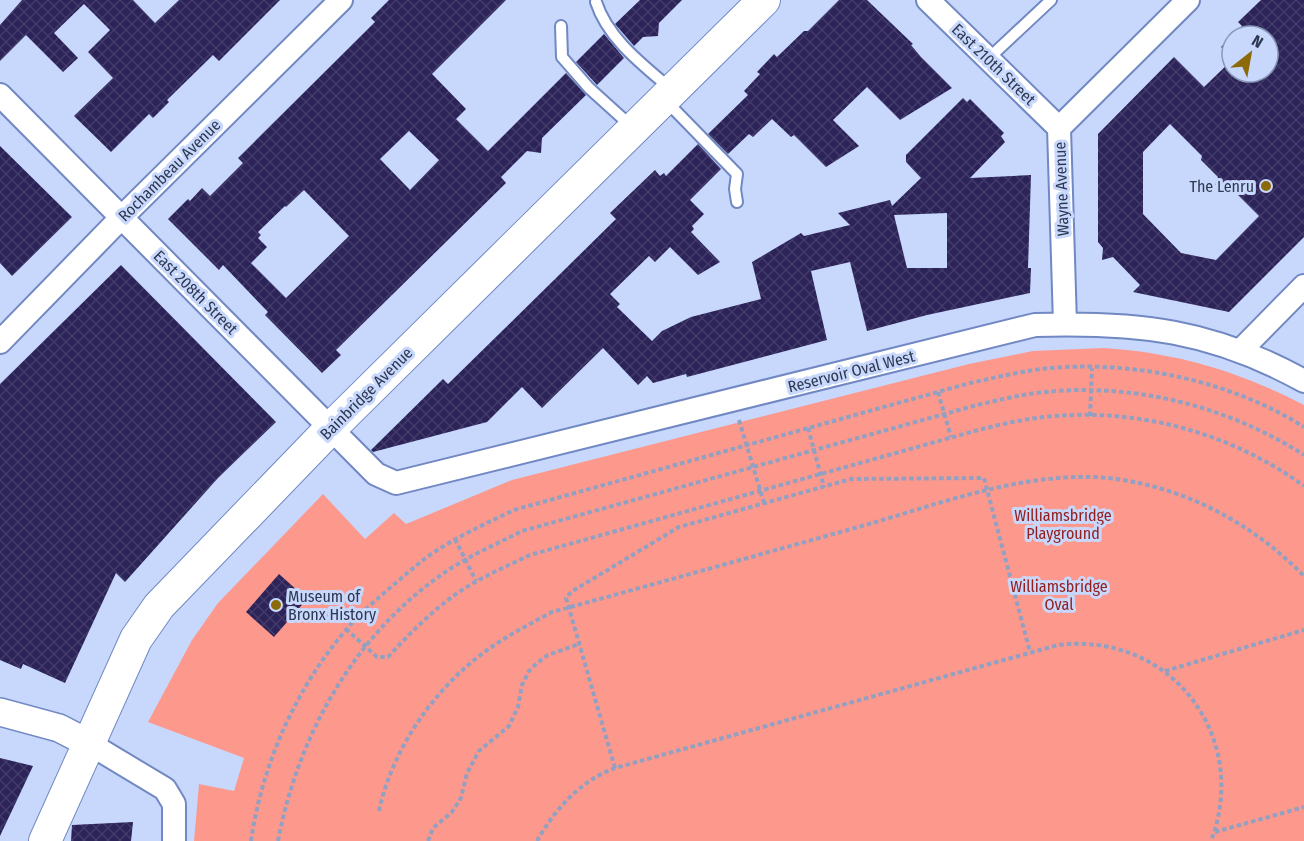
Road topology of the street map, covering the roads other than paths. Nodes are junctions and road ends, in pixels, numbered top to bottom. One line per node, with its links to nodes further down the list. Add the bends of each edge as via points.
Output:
1 (341, 0): 14 (street, Rochambeau Avenue)
2 (764, 0): 9 (main road, Bainbridge Avenue)
3 (928, 0): 8 (street, East 210th Street)
4 (1051, 0): 8 (lane)
5 (1188, 0): 11 (street, Wayne Avenue)
6 (596, 2): 9 (lane, via 601,18)
7 (561, 26): 12 (lane, via 562,57)
8 (988, 59): 11 (street, East 210th Street)
9 (668, 94): 12 (main road, Bainbridge Avenue); 13 (lane, via 737,174)
10 (0, 95): 14 (street, East 208th Street)
11 (1059, 128): 16 (street, Wayne Avenue)
12 (634, 129): 20 (main road, Bainbridge Avenue)
13 (737, 202)
14 (122, 217): 17 (street, Rochambeau Avenue); 20 (street, East 208th Street)
15 (1304, 286): 18 (street)
16 (1065, 324): 18 (street, Reservoir Oval West, via 1141,326 1203,338); 21 (street, Reservoir Oval West, via 1035,326)
17 (0, 342)
18 (1240, 351): 19 (street, Reservoir Oval West)
19 (1304, 381)
20 (330, 429): 21 (street, East 208th Street, via 376,474); 23 (main road, Bainbridge Avenue, via 159,606 136,639)
21 (396, 483)
22 (0, 712): 23 (street, via 58,728)
23 (90, 744): 24 (main road, Bainbridge Avenue); 25 (street, via 165,789 174,804)
24 (45, 841)
25 (174, 841)

